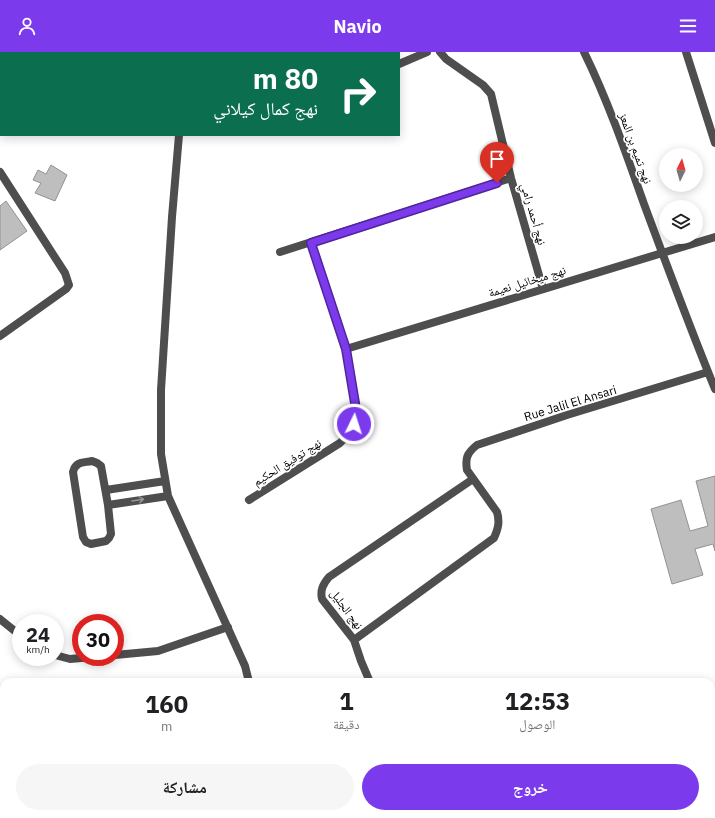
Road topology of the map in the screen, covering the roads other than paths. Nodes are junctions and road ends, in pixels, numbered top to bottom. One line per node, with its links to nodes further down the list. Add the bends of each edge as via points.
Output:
1 (427, 52): 5 (street)
2 (440, 52): 9 (street, نهج أحمد رامي, via 491,94)
3 (584, 52): 13 (street, نهج تميم بن المعز, via 616,127)
4 (686, 52): 7 (street)
5 (400, 64)
6 (179, 136): 20 (street, via 161,390 161,454)
7 (715, 143)
8 (0, 172): 15 (street, via 65,273 69,285 66,290)
9 (511, 178): 11 (street); 14 (street, نهج أحمد رامي)
10 (715, 237): 13 (street, نهج ميخائيل نعيمة)
11 (311, 243): 12 (street); 16 (street, نهج توفيق الحكيم)
12 (280, 252)
13 (662, 253): 14 (street, نهج ميخائيل نعيمة); 17 (street, نهج تميم بن المعز)
14 (543, 289): 16 (street, نهج ميخائيل نعيمة)
15 (0, 336)
16 (346, 349): 23 (street, نهج توفيق الحكيم, via 356,414 350,433 340,443)
17 (708, 372): 18 (street, نهج تميم بن المعز); 19 (street, Rue Jalil El Ansari, via 477,445 471,450 466,462 467,470)
18 (715, 389)
19 (473, 479): 28 (street, نهج الجليل, via 499,517 494,538); 28 (street, نهج الجليل, via 325,582 322,587 322,599)
20 (165, 481): 21 (street); 22 (street)
21 (106, 490): 24 (street); 24 (street, via 101,466 97,463 78,463 74,467 83,537 86,542 90,544 109,538 111,534)
22 (168, 496): 24 (street, one-way to 22); 26 (street)
23 (250, 500)
24 (108, 505)
25 (0, 619): 27 (street)
26 (228, 627): 29 (street, via 158,651); 30 (street)
27 (12, 629)
28 (354, 640): 31 (street)
29 (124, 654)
30 (248, 678)
31 (368, 678)

